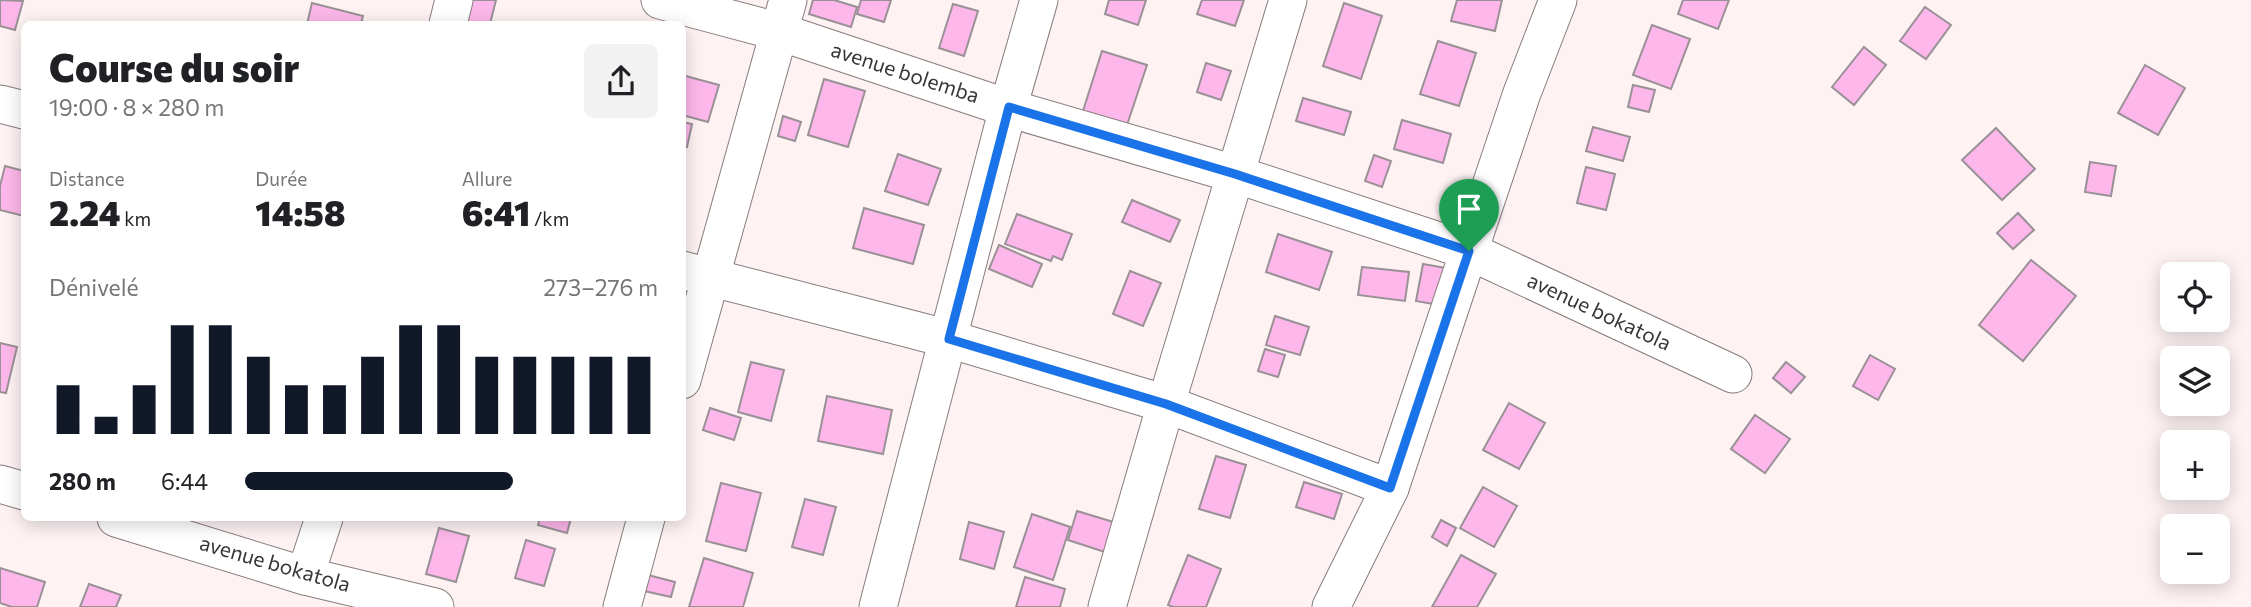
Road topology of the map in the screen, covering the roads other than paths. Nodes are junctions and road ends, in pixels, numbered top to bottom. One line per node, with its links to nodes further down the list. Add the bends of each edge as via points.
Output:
1 (454, 0): 7 (street)
2 (660, 0): 6 (street, avenue bolemba)
3 (1039, 0): 9 (street)
4 (1289, 0): 11 (street)
5 (1558, 0): 12 (street)
6 (784, 16): 9 (street, avenue bolemba); 13 (street)
7 (449, 21)
8 (0, 104): 10 (street)
9 (1009, 107): 11 (street, avenue bolemba); 14 (street)
10 (21, 109)
11 (1235, 174): 12 (street, avenue bolemba); 17 (street)
12 (1469, 251): 16 (street, avenue bokatola); 19 (street)
13 (696, 273): 14 (street); 15 (street)
14 (949, 339): 17 (street); 27 (street)
15 (686, 349)
16 (1733, 374)
17 (1166, 404): 19 (street); 28 (street)
18 (0, 484): 20 (street)
19 (1390, 488): 29 (street)
20 (21, 490)
21 (126, 521): 24 (street, avenue bokatola)
22 (323, 521): 24 (street)
23 (645, 521): 26 (street)
24 (305, 576): 25 (street, avenue bokatola)
25 (435, 607)
26 (622, 607)
27 (878, 607)
28 (1107, 607)
29 (1331, 607)

